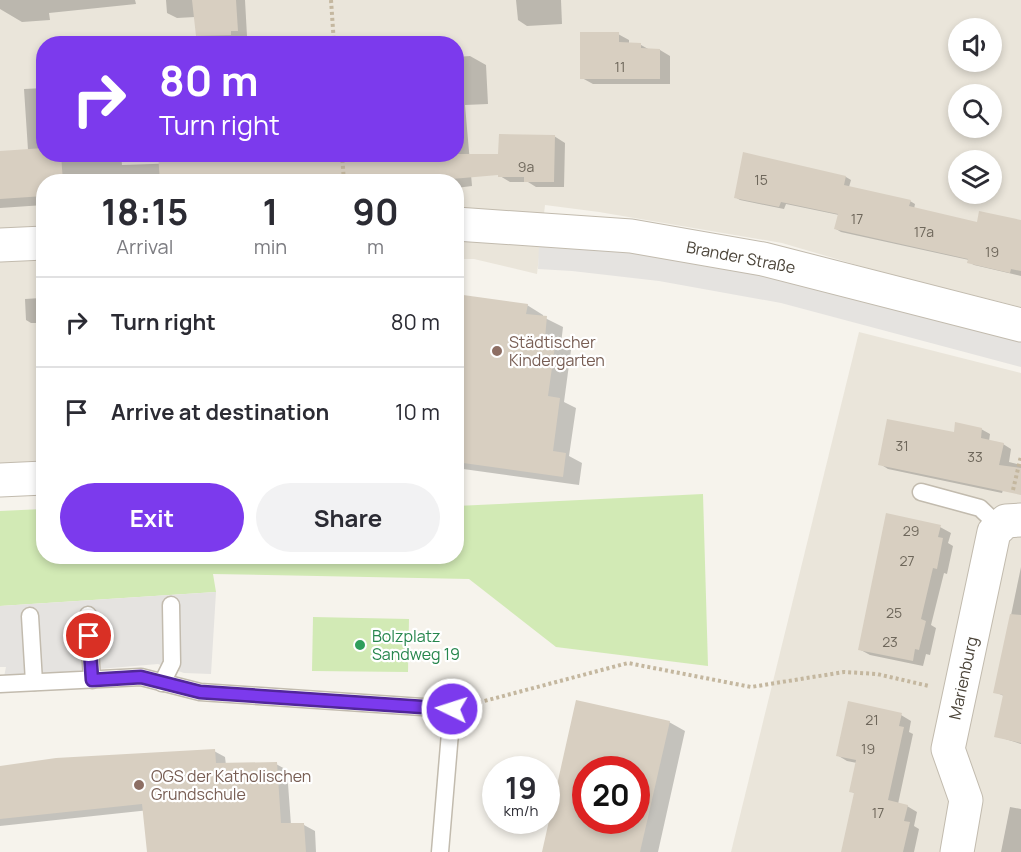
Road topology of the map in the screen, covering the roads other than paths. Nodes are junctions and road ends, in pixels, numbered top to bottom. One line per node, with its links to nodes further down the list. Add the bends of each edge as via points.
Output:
1 (464, 225): 4 (street, Brander Straße, via 631,236 763,259)
2 (36, 243): 3 (street)
3 (0, 245)
4 (1021, 325)
5 (36, 478): 6 (street)
6 (0, 480)
7 (921, 492): 8 (lane, via 980,508)
8 (1011, 523): 17 (street, Marienburg, via 994,532 948,749 966,800)
9 (171, 605): 14 (lane, via 172,663)
10 (88, 615): 12 (lane)
11 (30, 616): 13 (lane)
12 (92, 680): 13 (lane); 14 (lane, via 141,677)
13 (34, 682): 15 (lane)
14 (162, 682): 16 (lane, via 200,692 452,709)
15 (0, 684)
16 (440, 852)
17 (957, 852)

